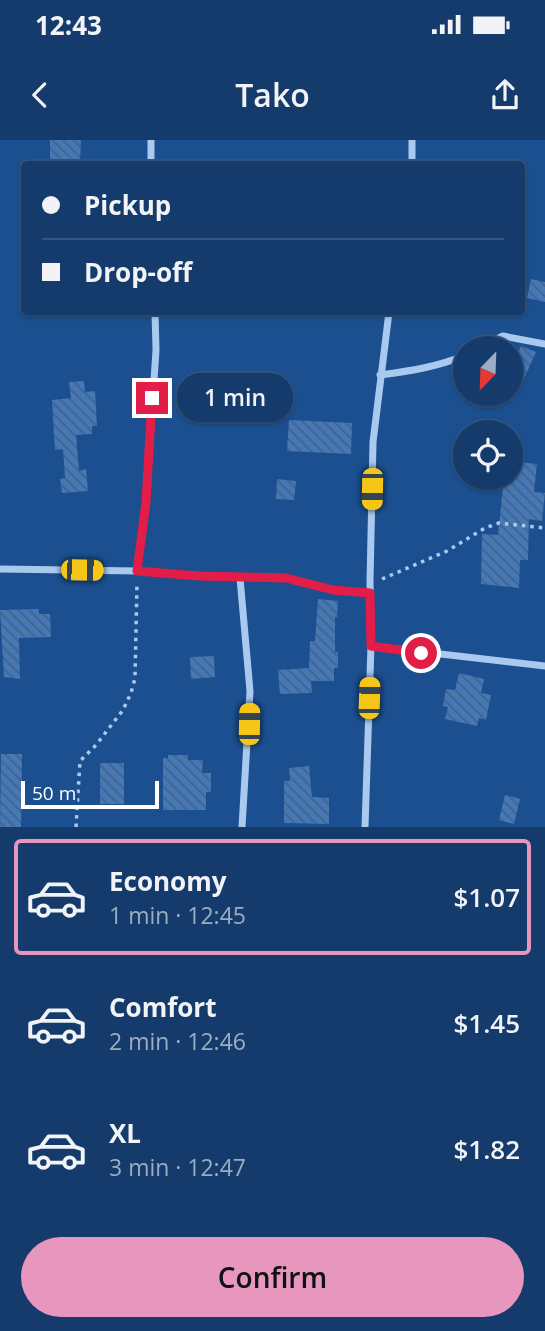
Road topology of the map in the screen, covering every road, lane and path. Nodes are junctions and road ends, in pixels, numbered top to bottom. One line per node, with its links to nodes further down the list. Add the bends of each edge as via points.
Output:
1 (151, 140): 3 (street)
2 (412, 140): 4 (street)
3 (151, 161)
4 (412, 161)
5 (155, 315): 13 (street, via 146,502)
6 (389, 315): 10 (street)
7 (523, 340): 8 (street)
8 (545, 344)
9 (453, 360): 10 (street)
10 (380, 375): 15 (street, via 373,442)
11 (545, 528): 15 (path, via 499,523)
12 (0, 569): 13 (street)
13 (137, 571): 14 (street); 19 (path, via 135,678 123,710 80,761)
14 (240, 578): 16 (street, via 286,578 333,590); 20 (street, via 250,691)
15 (370, 583): 16 (street)
16 (370, 593): 17 (street)
17 (371, 646): 18 (street); 21 (street)
18 (545, 666)
19 (76, 827)
20 (242, 827)
21 (365, 827)

